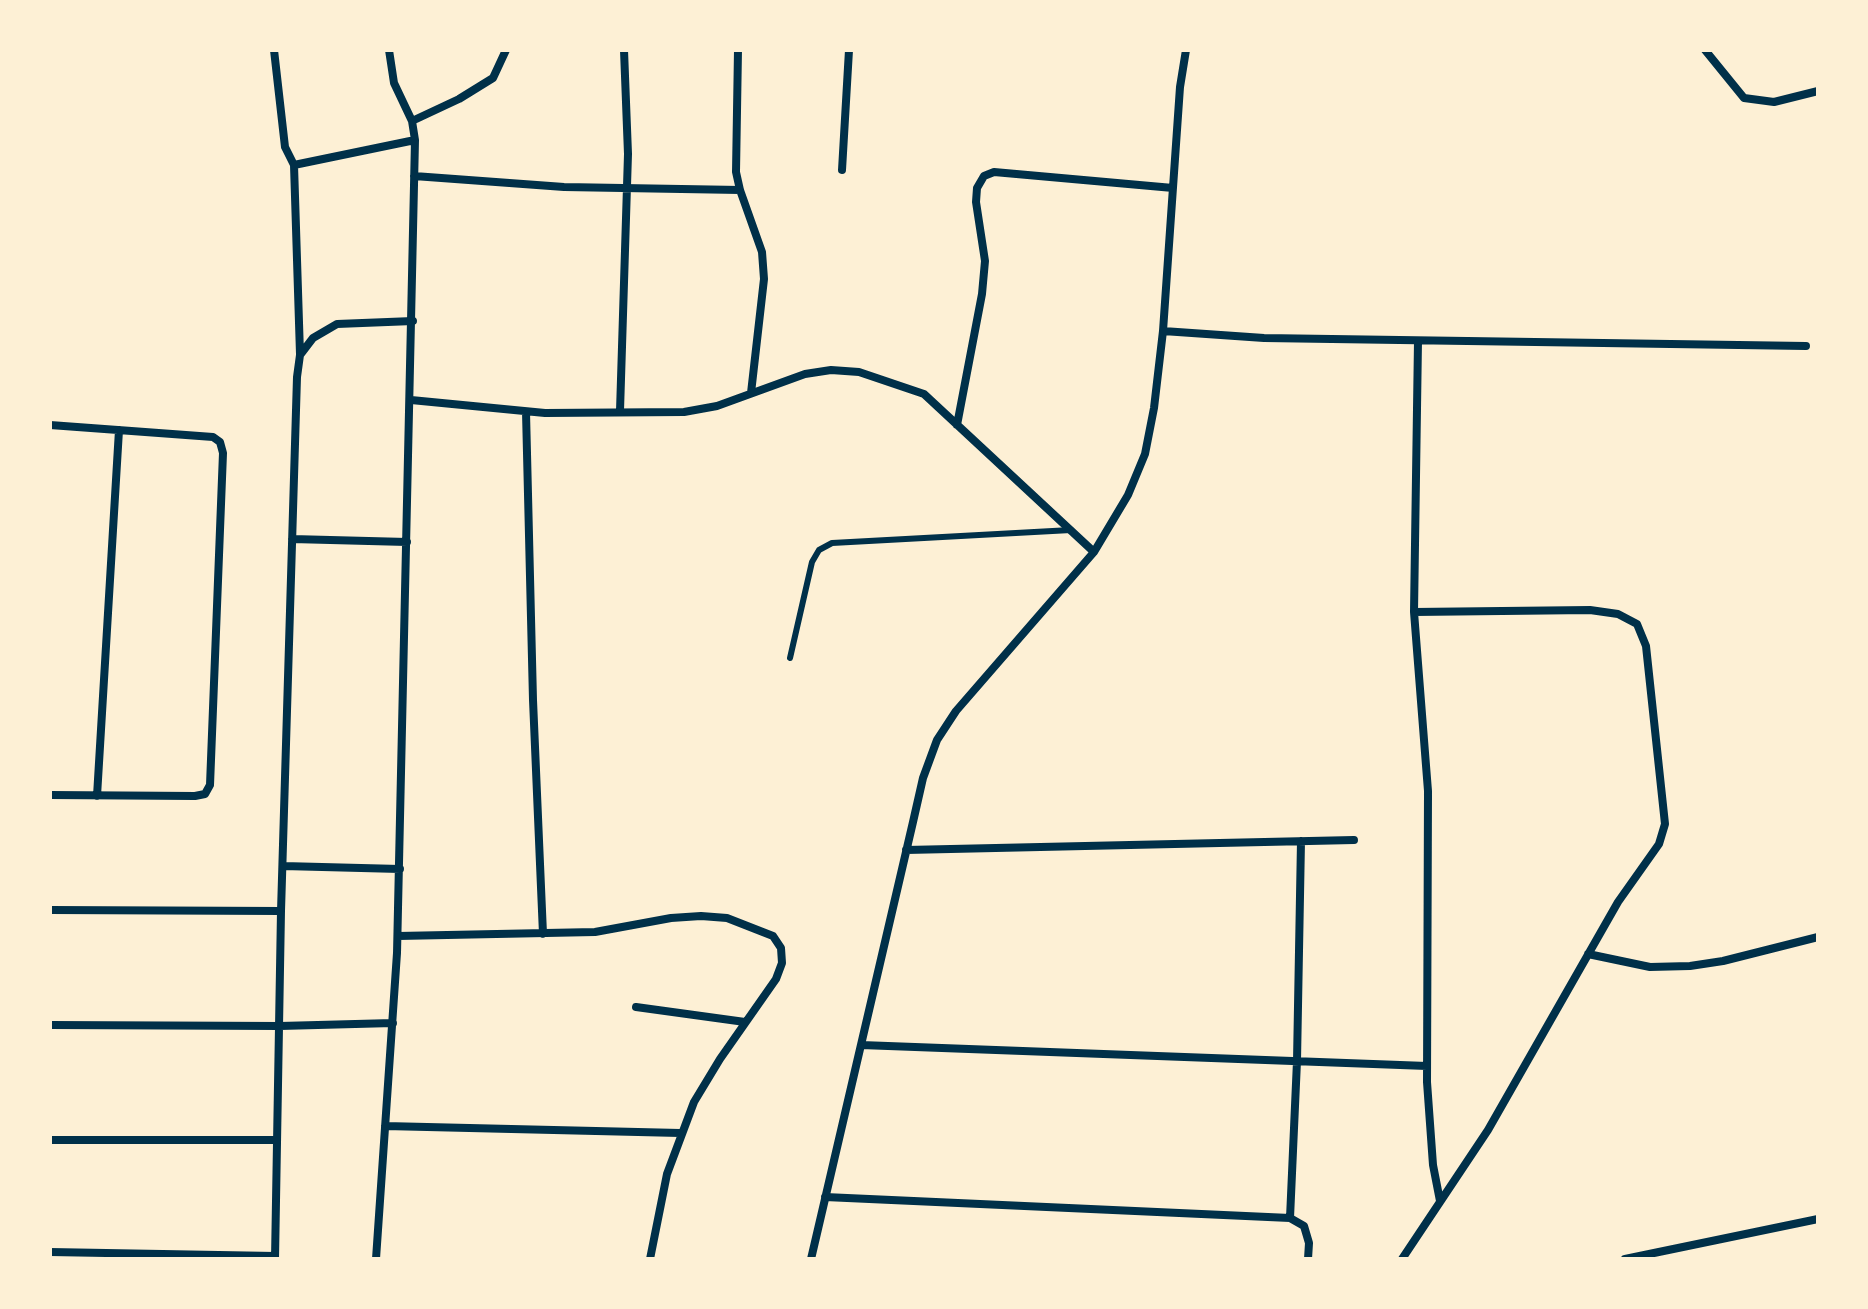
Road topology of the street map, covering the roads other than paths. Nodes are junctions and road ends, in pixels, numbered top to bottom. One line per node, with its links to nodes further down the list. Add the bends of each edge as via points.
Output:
1 (274, 50): 12 (street, via 285,147)
2 (389, 50): 10 (street, via 394,83)
3 (506, 50): 10 (street, via 493,78)
4 (624, 50): 15 (street)
5 (738, 50): 17 (street)
6 (849, 50): 13 (street)
7 (1186, 50): 16 (street)
8 (1705, 50): 9 (street, via 1744,98 1774,102)
9 (1818, 91)
10 (412, 121): 11 (street)
11 (415, 140): 12 (street); 14 (street)
12 (294, 165): 22 (street)
13 (842, 170)
14 (414, 176): 15 (street); 18 (street)
15 (627, 187): 17 (street); 25 (street)
16 (1173, 188): 19 (street); 28 (street, via 994,172 984,176 976,202 985,261 982,294)
17 (740, 190): 23 (street, via 756,228 763,265)
18 (413, 321): 22 (street, via 337,324 313,338); 24 (street)
19 (1163, 331): 20 (street); 33 (street, via 1145,454)
20 (1418, 341): 21 (street); 34 (street)
21 (1806, 346)
22 (300, 355): 31 (street)
23 (751, 393): 25 (street, via 684,412); 28 (street, via 805,374 859,372 924,394)
24 (411, 400): 26 (street); 32 (street)
25 (620, 411): 26 (street)
26 (526, 412): 45 (street)
27 (50, 425): 29 (street)
28 (957, 425): 30 (street)
29 (119, 430): 37 (street); 37 (street, via 203,435 220,442 210,785 205,794 195,796)
30 (1071, 530): 33 (street); 35 (lane, via 832,543 812,562)
31 (292, 539): 32 (street); 41 (street)
32 (407, 542): 42 (street)
33 (1094, 552): 40 (street, via 956,711 937,740)
34 (1414, 612): 48 (street, via 1590,610 1618,614 1637,624 1646,646 1665,824 1659,844); 56 (street, via 1428,791)
35 (790, 658)
36 (50, 795): 37 (street)
37 (97, 796)
38 (1354, 840): 39 (street)
39 (1301, 841): 40 (street); 55 (street)
40 (906, 850): 54 (street)
41 (283, 866): 42 (street); 44 (street)
42 (400, 869): 46 (street)
43 (50, 910): 44 (street)
44 (281, 911): 53 (street)
45 (543, 934): 46 (street); 50 (street, via 701,916 755,927 773,936 782,963)
46 (398, 936): 51 (street)
47 (1818, 937): 48 (street, via 1690,966 1650,967)
48 (1588, 954): 62 (street, via 1488,1130)
49 (636, 1007): 50 (street)
50 (745, 1022): 58 (street)
51 (393, 1023): 53 (street); 57 (street)
52 (50, 1025): 53 (street)
53 (280, 1026): 60 (street)
54 (861, 1045): 55 (street); 61 (street)
55 (1297, 1061): 56 (street); 63 (street)
56 (1427, 1066): 62 (street)
57 (385, 1126): 58 (street); 67 (street)
58 (680, 1133): 68 (street)
59 (50, 1140): 60 (street)
60 (277, 1140): 66 (street)
61 (825, 1197): 63 (street); 69 (street)
62 (1440, 1201): 71 (street)
63 (1290, 1218): 70 (street, via 1304,1226)
64 (1818, 1219): 72 (street)
65 (50, 1252): 66 (street)
66 (275, 1257)
67 (376, 1259)
68 (650, 1259)
69 (811, 1259)
70 (1308, 1259)
71 (1402, 1259)
72 (1625, 1259)

